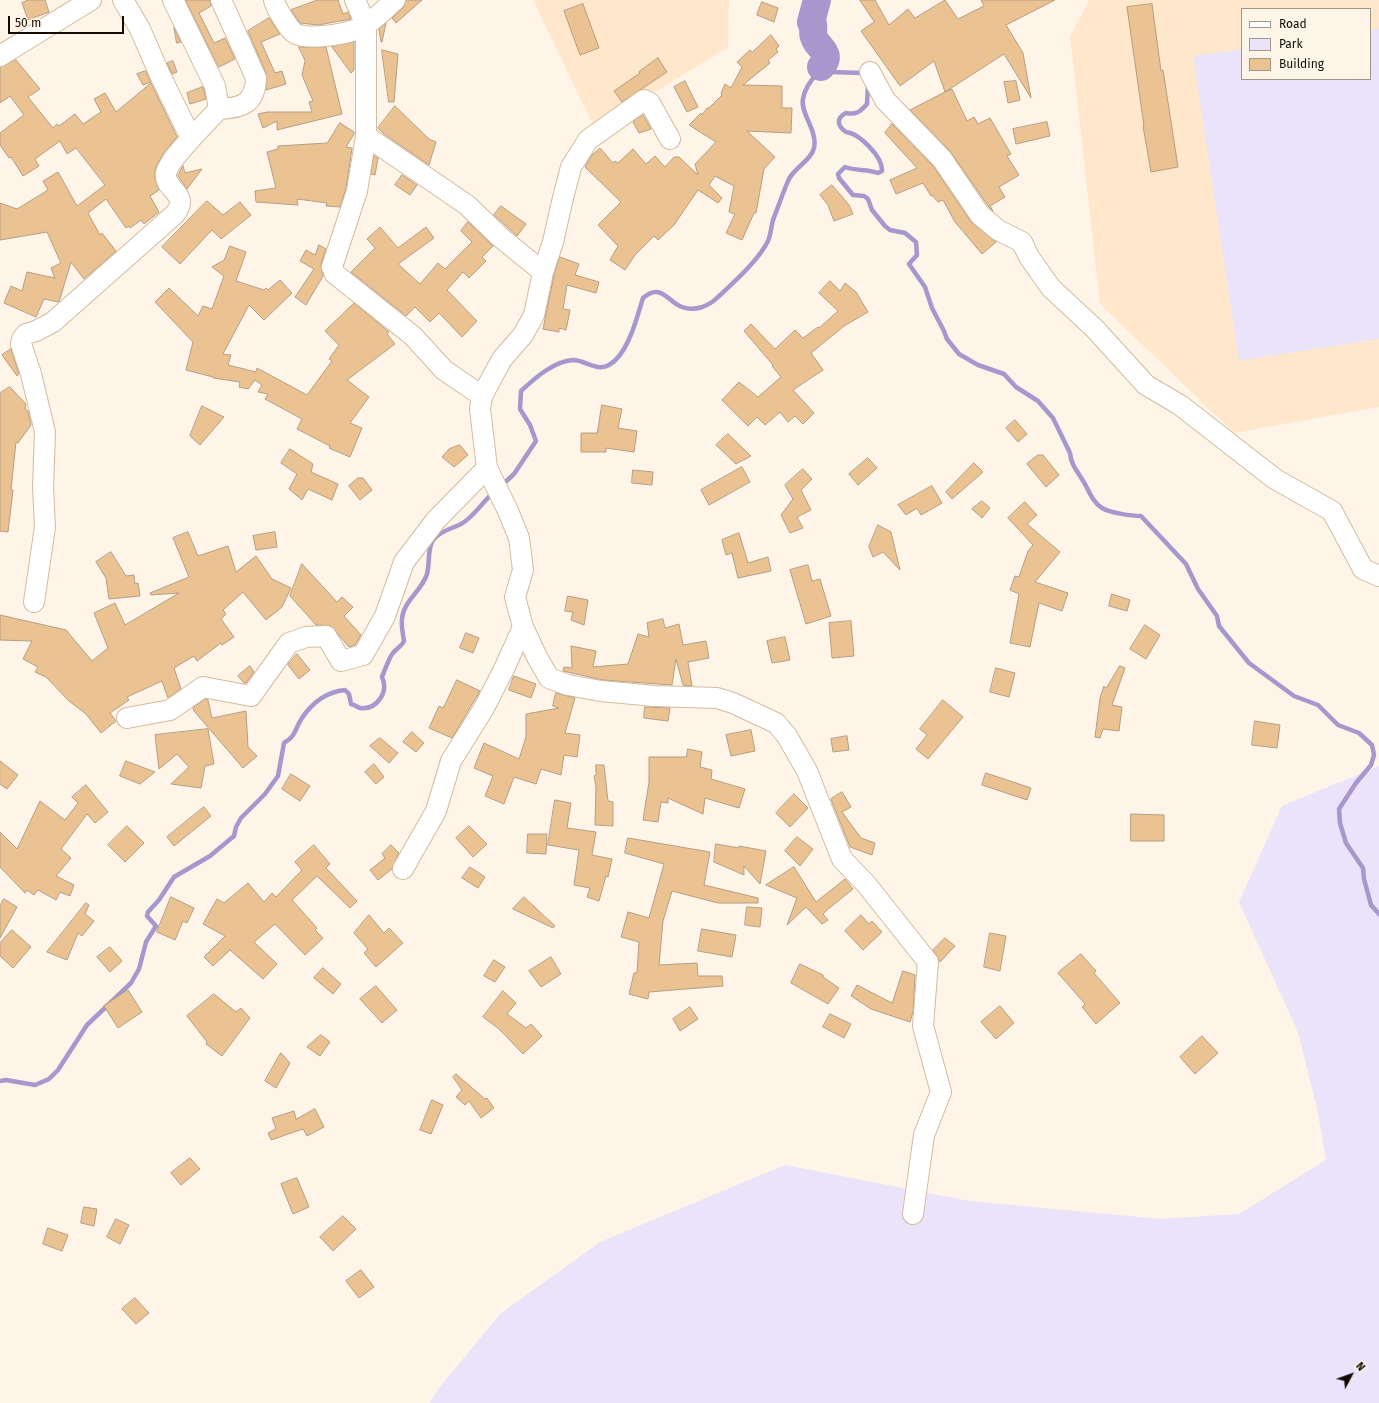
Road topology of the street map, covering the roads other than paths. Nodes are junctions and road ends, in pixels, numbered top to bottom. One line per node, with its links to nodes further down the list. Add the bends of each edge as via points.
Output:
1 (91, 0): 9 (street)
2 (123, 0): 13 (street, via 140,29)
3 (173, 0): 11 (street, via 215,86)
4 (222, 0): 11 (street, via 256,78 256,88 246,104)
5 (274, 0): 8 (street, via 292,31 298,35 330,37)
6 (355, 0): 8 (street)
7 (395, 0): 8 (street)
8 (366, 25): 12 (street)
9 (0, 56)
10 (870, 72): 18 (street, via 885,100 942,159 980,215 998,230 1022,242 1029,257 1051,288 1095,329 1146,385 1180,405 1275,479 1332,511 1363,568)
11 (219, 109): 13 (street)
12 (366, 136): 15 (street, via 466,205); 16 (street, via 356,191 332,267 335,274 413,336 444,370)
13 (192, 138): 19 (street, via 166,172 166,178 180,200 180,206 175,214 53,322 26,334 22,339 21,344 45,432 45,527)
14 (670, 139): 15 (street, via 650,103 644,100 588,140 571,167 554,242)
15 (543, 272): 16 (street, via 534,315 523,335 502,359)
16 (482, 396): 17 (street, via 480,409)
17 (490, 472): 20 (street, via 519,538 523,570 515,597); 21 (street, via 436,520 404,562 385,616 362,655 342,660 326,636 306,637 289,643 251,696 203,687 170,710)
18 (1379, 576)
19 (34, 602)
20 (523, 627): 22 (street, via 484,708 451,761 436,811); 23 (street, via 549,678 568,685 601,691 717,698 776,723 787,736 806,771 842,859 866,884 928,962 923,1026 941,1092 924,1135)
21 (128, 718)
22 (403, 869)
23 (913, 1214)

